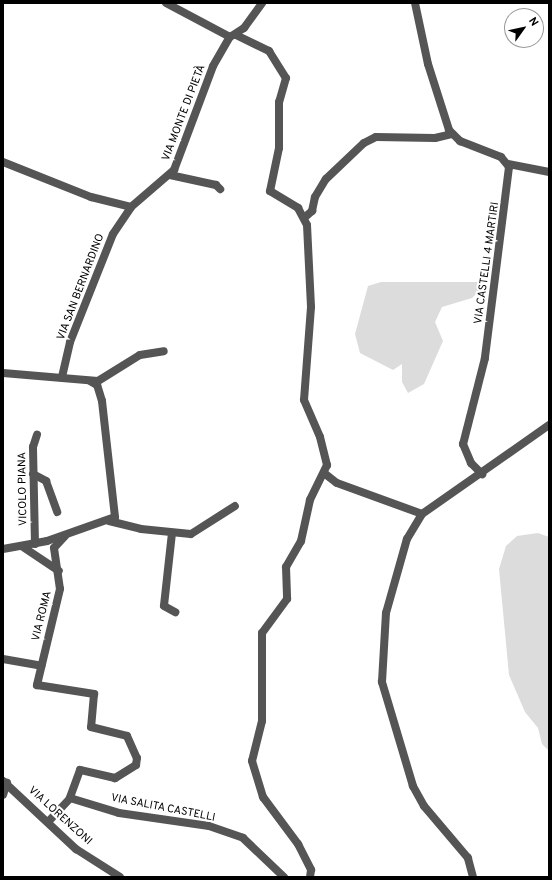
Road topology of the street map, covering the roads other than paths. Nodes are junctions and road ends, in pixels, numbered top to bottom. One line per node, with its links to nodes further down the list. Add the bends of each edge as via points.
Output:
1 (166, 3): 4 (street)
2 (262, 3): 4 (street, VIA MONTE DI PIETÀ)
3 (415, 3): 5 (street, via 433,82)
4 (233, 36): 9 (street, VIA MONTE DI PIETÀ, via 204,87 189,133); 12 (street, via 269,51 286,78 278,102 279,148 270,191 298,208)
5 (452, 134): 7 (street); 12 (street, via 435,138 376,137 364,143 326,179 315,197 312,211)
6 (3, 162): 11 (street, via 91,197)
7 (508, 164): 8 (street); 21 (street, VIA CASTELLI 4 MARTIRI, via 485,358 463,444 471,462)
8 (549, 172)
9 (170, 175): 10 (street, via 216,185); 11 (street, VIA SAN BERNARDINO)
10 (220, 189)
11 (131, 207): 15 (street, VIA SAN BERNARDINO, via 113,234 80,314)
12 (304, 218): 20 (street, via 311,307 304,400 320,437 326,465)
13 (164, 351): 16 (street, via 140,355 104,378)
14 (3, 373): 15 (street, via 30,378)
15 (62, 377): 16 (street)
16 (90, 381): 25 (street, via 100,394 113,481 116,514)
17 (549, 425): 21 (street, via 519,444)
18 (37, 435): 19 (street, VICOLO PIANA)
19 (33, 474): 23 (street, via 46,481); 28 (street, VICOLO PIANA)
20 (324, 474): 24 (street, via 337,483); 39 (street, via 310,500 301,541 286,567 287,599 262,633 262,721 252,751 263,798 298,844)
21 (482, 474): 24 (street)
22 (235, 506): 26 (street, via 191,534)
23 (57, 512)
24 (422, 514): 42 (street, via 408,539 386,612 382,682 413,786 424,806 468,858)
25 (109, 521): 26 (street); 27 (street)
26 (172, 533): 32 (street, via 164,606)
27 (65, 536): 28 (street); 31 (street, VIA ROMA, via 54,548)
28 (35, 544): 29 (street)
29 (23, 547): 30 (street); 31 (street)
30 (3, 548)
31 (59, 571): 34 (street, VIA ROMA, via 60,589)
32 (175, 612)
33 (3, 659): 34 (street)
34 (41, 666): 37 (street, VIA ROMA, via 37,685 94,694 91,727 127,736 136,752 136,764 115,778 78,772)
35 (5, 782): 36 (street); 38 (street, VIA LORENZONI)
36 (3, 795)
37 (70, 798): 38 (street); 41 (street, VIA SALITA CASTELLI, via 119,813 209,826 243,838)
38 (48, 822): 40 (street, VIA LORENZONI, via 76,849)
39 (311, 876)
40 (120, 877)
41 (284, 877)
42 (473, 877)

